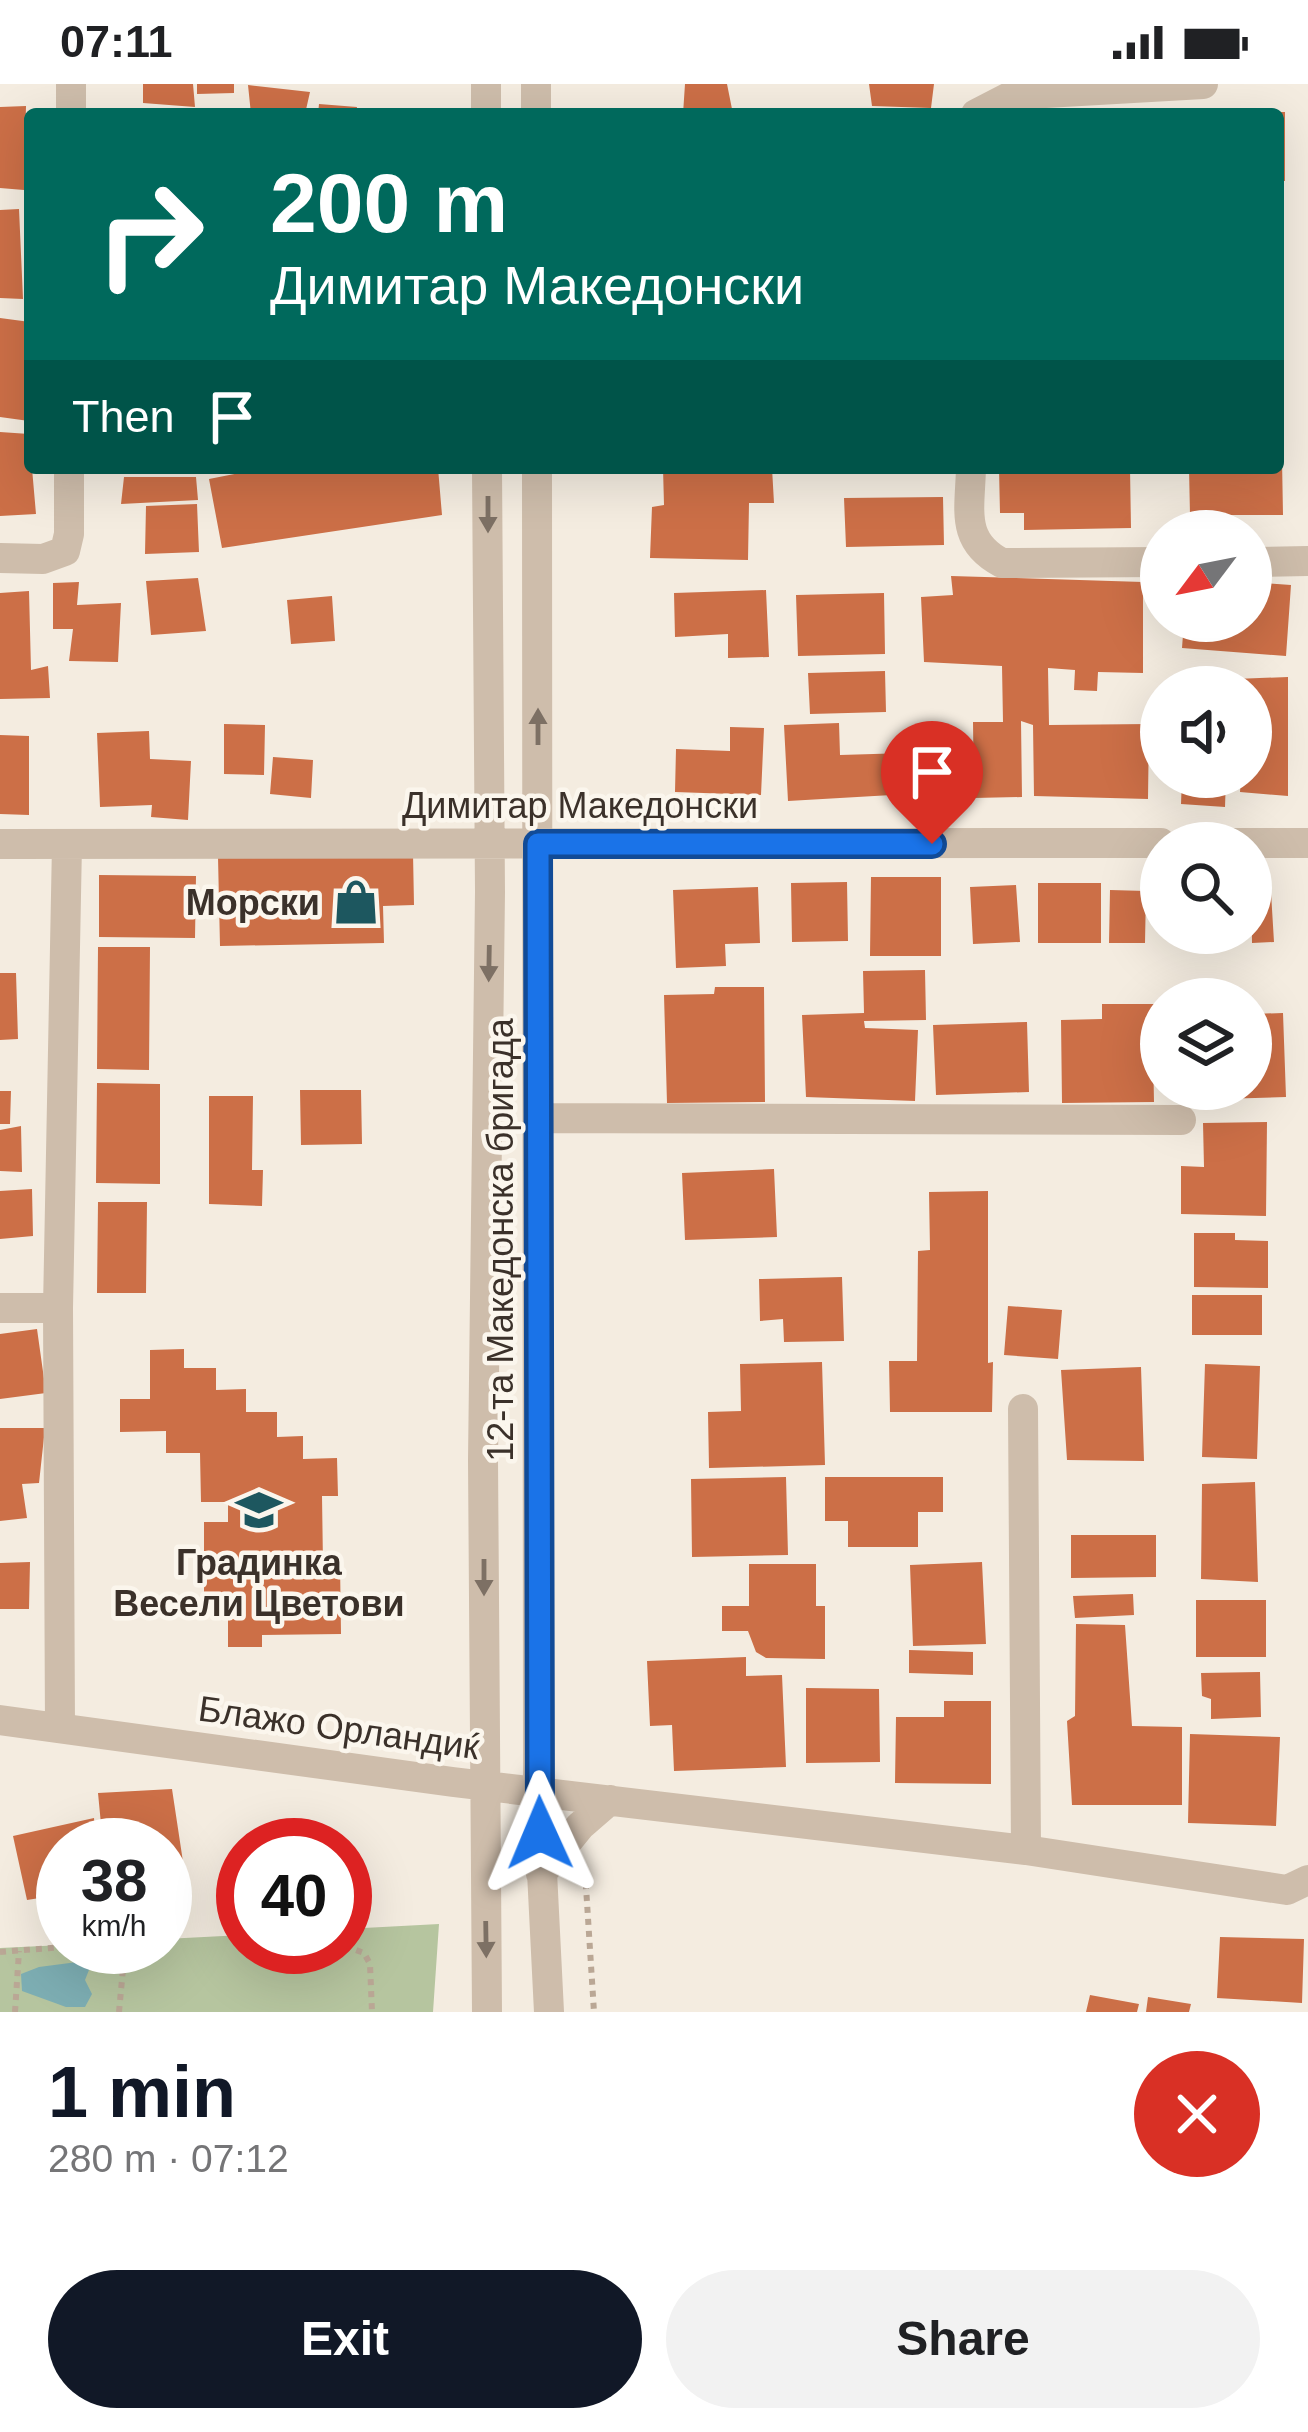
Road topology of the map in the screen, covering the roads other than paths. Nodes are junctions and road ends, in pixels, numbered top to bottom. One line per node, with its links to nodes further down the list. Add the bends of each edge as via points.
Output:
1 (1203, 84): 2 (street, via 1013,95)
2 (988, 108)
3 (69, 474): 7 (street, via 65,551)
4 (488, 474): 17 (street, 12-та Македонска бригада, one-way to 17)
5 (537, 474): 16 (street, 12-та Македонска бригада, one-way to 5)
6 (970, 474): 9 (street, via 970,529 980,551 1002,563)
7 (0, 558)
8 (1308, 561): 10 (street)
9 (1140, 562)
10 (1272, 562)
11 (1140, 843): 16 (street, Димитар Македонски)
12 (1272, 843): 13 (street)
13 (1308, 843)
14 (0, 844): 15 (street, Димитар Македонски)
15 (67, 844): 17 (street, Димитар Македонски); 21 (street)
16 (538, 844): 17 (street, Димитар Македонски); 18 (street, 12-та Македонска бригада)
17 (488, 846): 25 (street, 12-та Македонска бригада, one-way to 25)
18 (539, 1118): 19 (street); 26 (street, 12-та Македонска бригада)
19 (1181, 1120)
20 (0, 1308): 21 (street)
21 (58, 1308): 24 (street)
22 (1023, 1409): 28 (street)
23 (0, 1720): 24 (street, Блажо Орландиќ)
24 (60, 1728): 25 (street, Блажо Орландиќ)
25 (484, 1786): 26 (street, Блажо Орландиќ); 31 (street, 12-та Македонска бригада, one-way to 31)
26 (538, 1792): 27 (street, Блажо Орландиќ); 29 (street, 12-та Македонска бригада)
27 (610, 1800): 28 (street, Блажо Орландиќ); 29 (street)
28 (1026, 1850): 30 (street, Блажо Орландиќ, via 1287,1890)
29 (541, 1874): 32 (street, 12-та Македонска бригада)
30 (1308, 1881)
31 (487, 2011)
32 (548, 2012)

